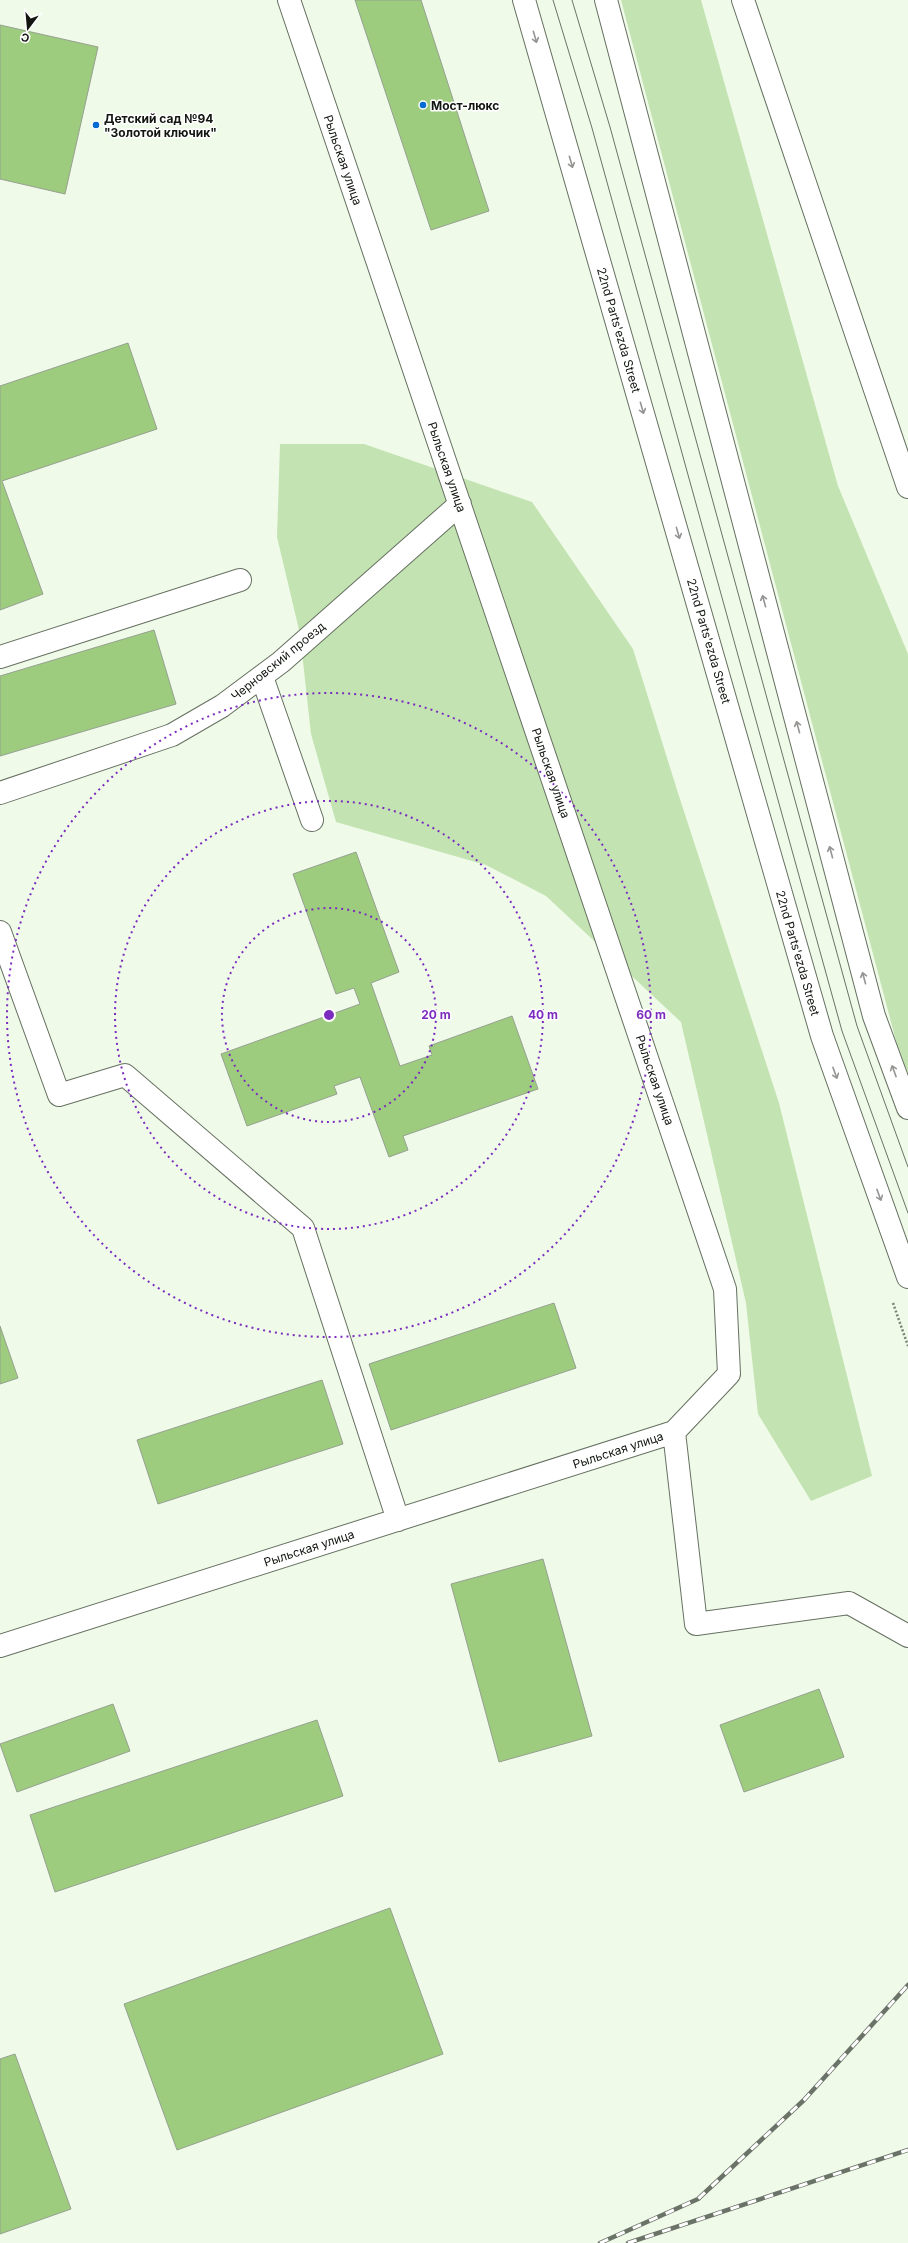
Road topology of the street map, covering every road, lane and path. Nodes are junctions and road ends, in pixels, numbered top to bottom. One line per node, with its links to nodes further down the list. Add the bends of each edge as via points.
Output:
1 (289, 0): 6 (street, Рыльская улица)
2 (524, 0): 14 (street, 22nd Parts'ezda Street, one-way to 14, via 822,1036)
3 (606, 0): 13 (street, one-way to 3, via 874,1016)
4 (743, 0): 5 (street)
5 (908, 487)
6 (460, 504): 9 (street, Черновский проезд); 15 (street, Рыльская улица, via 725,1289 729,1374)
7 (240, 580): 8 (street)
8 (0, 657)
9 (262, 678): 10 (street, Черновский проезд, via 172,736); 11 (street)
10 (0, 793)
11 (312, 820)
12 (0, 932): 16 (street, via 59,1095 125,1075 303,1228)
13 (908, 1108)
14 (908, 1277)
15 (674, 1432): 16 (street, Рыльская улица); 17 (street, via 696,1624 849,1603)
16 (398, 1520): 18 (street, Рыльская улица)
17 (908, 1636)
18 (0, 1646)

